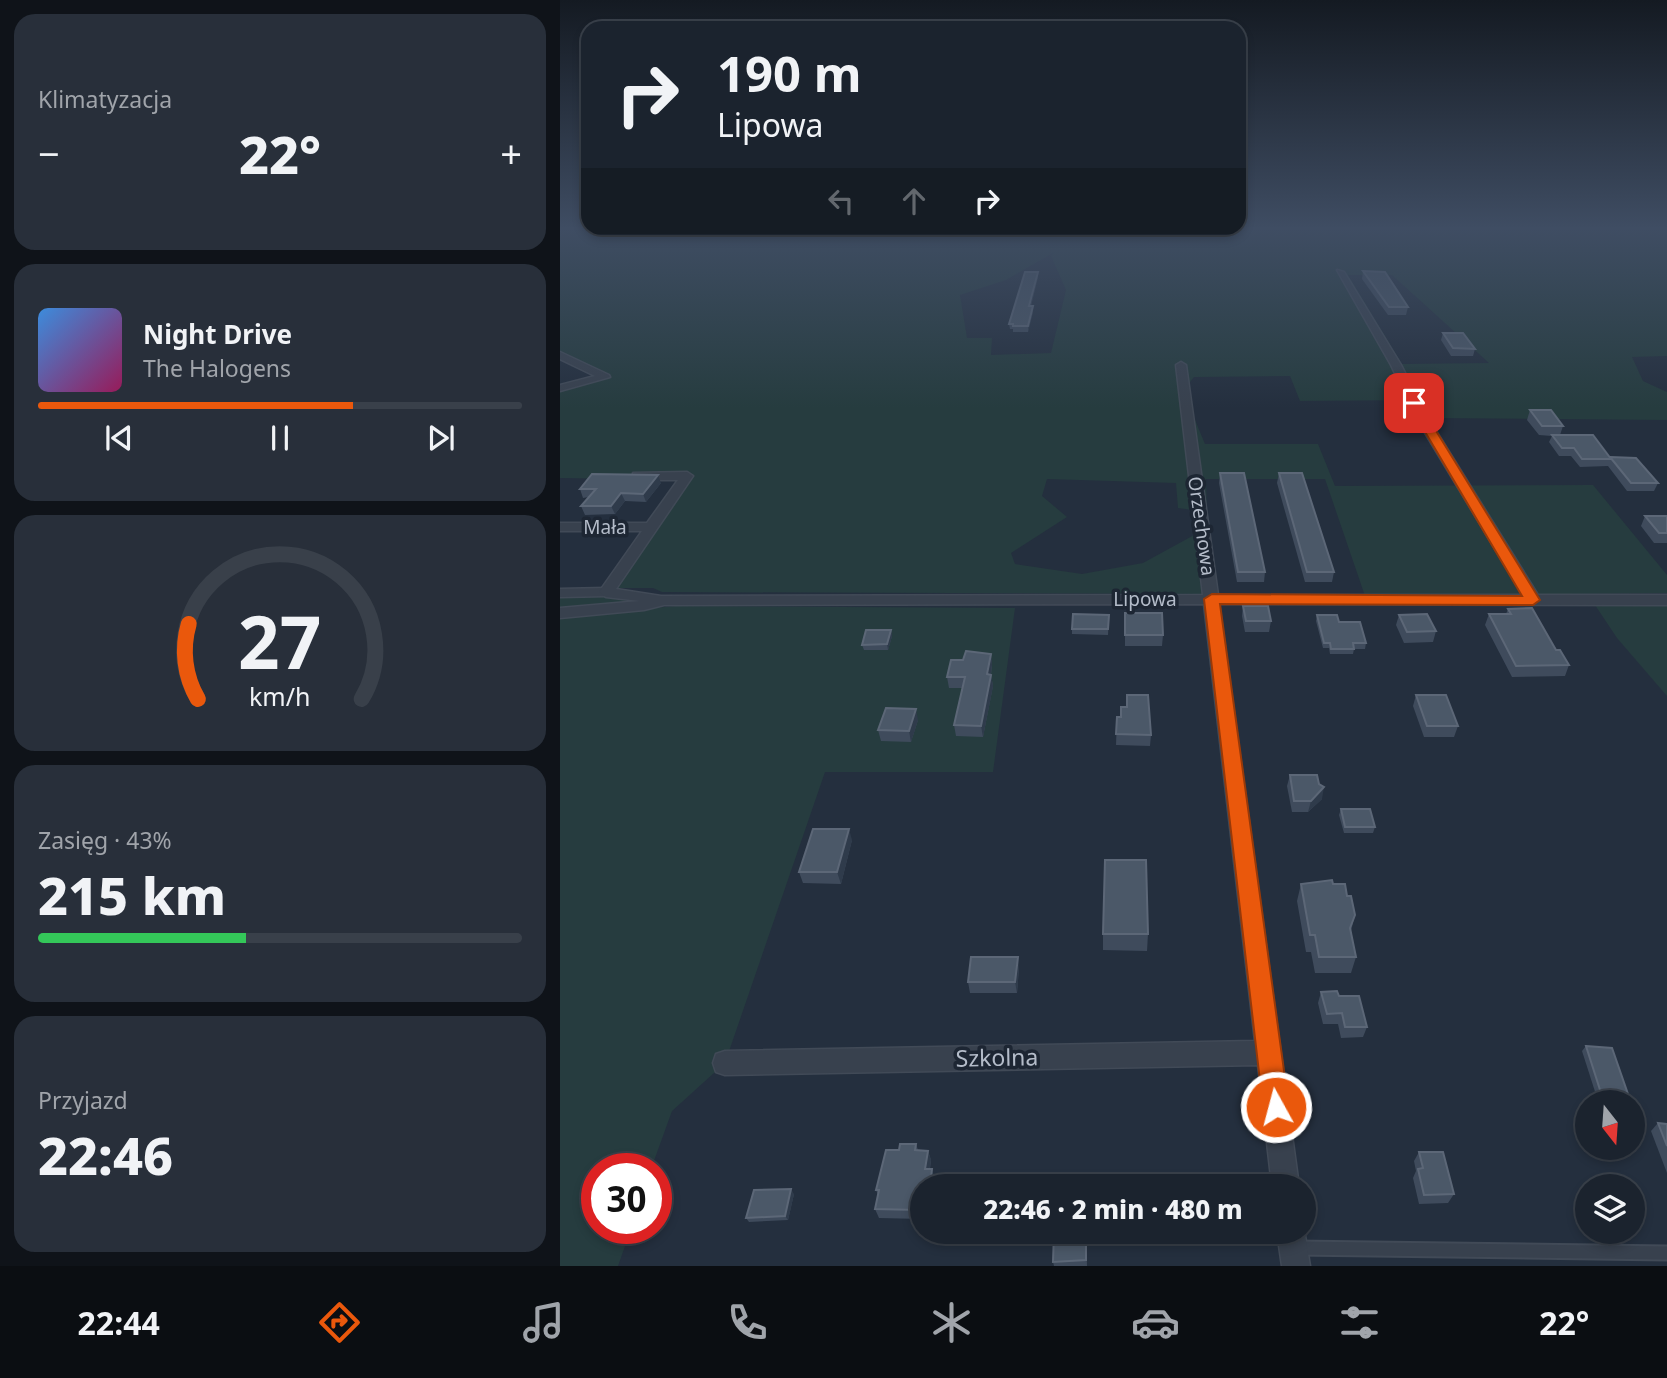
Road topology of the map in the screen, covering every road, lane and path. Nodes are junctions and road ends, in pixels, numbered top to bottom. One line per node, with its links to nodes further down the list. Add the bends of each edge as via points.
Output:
1 (1350, 289): 12 (street)
2 (560, 355): 4 (street, via 605,377)
3 (1181, 365): 10 (street, Orzechowa)
4 (560, 388)
5 (623, 476): 7 (street, via 687,476)
6 (560, 527): 7 (street, Mała)
7 (650, 527): 8 (street)
8 (606, 592): 9 (lane, Lipowa); 11 (street, Lipowa)
9 (560, 593)
10 (1212, 599): 11 (street, Lipowa); 12 (street, Lipowa); 15 (street, Orzechowa)
11 (664, 600): 14 (street, Lipowa)
12 (1533, 600): 13 (street, Lipowa)
13 (1667, 600)
14 (560, 613)
15 (1270, 1053): 16 (street, Szkolna); 17 (street, Orzechowa)
16 (725, 1063)
17 (1285, 1174)
18 (1293, 1249): 19 (lane)
19 (1667, 1254)

